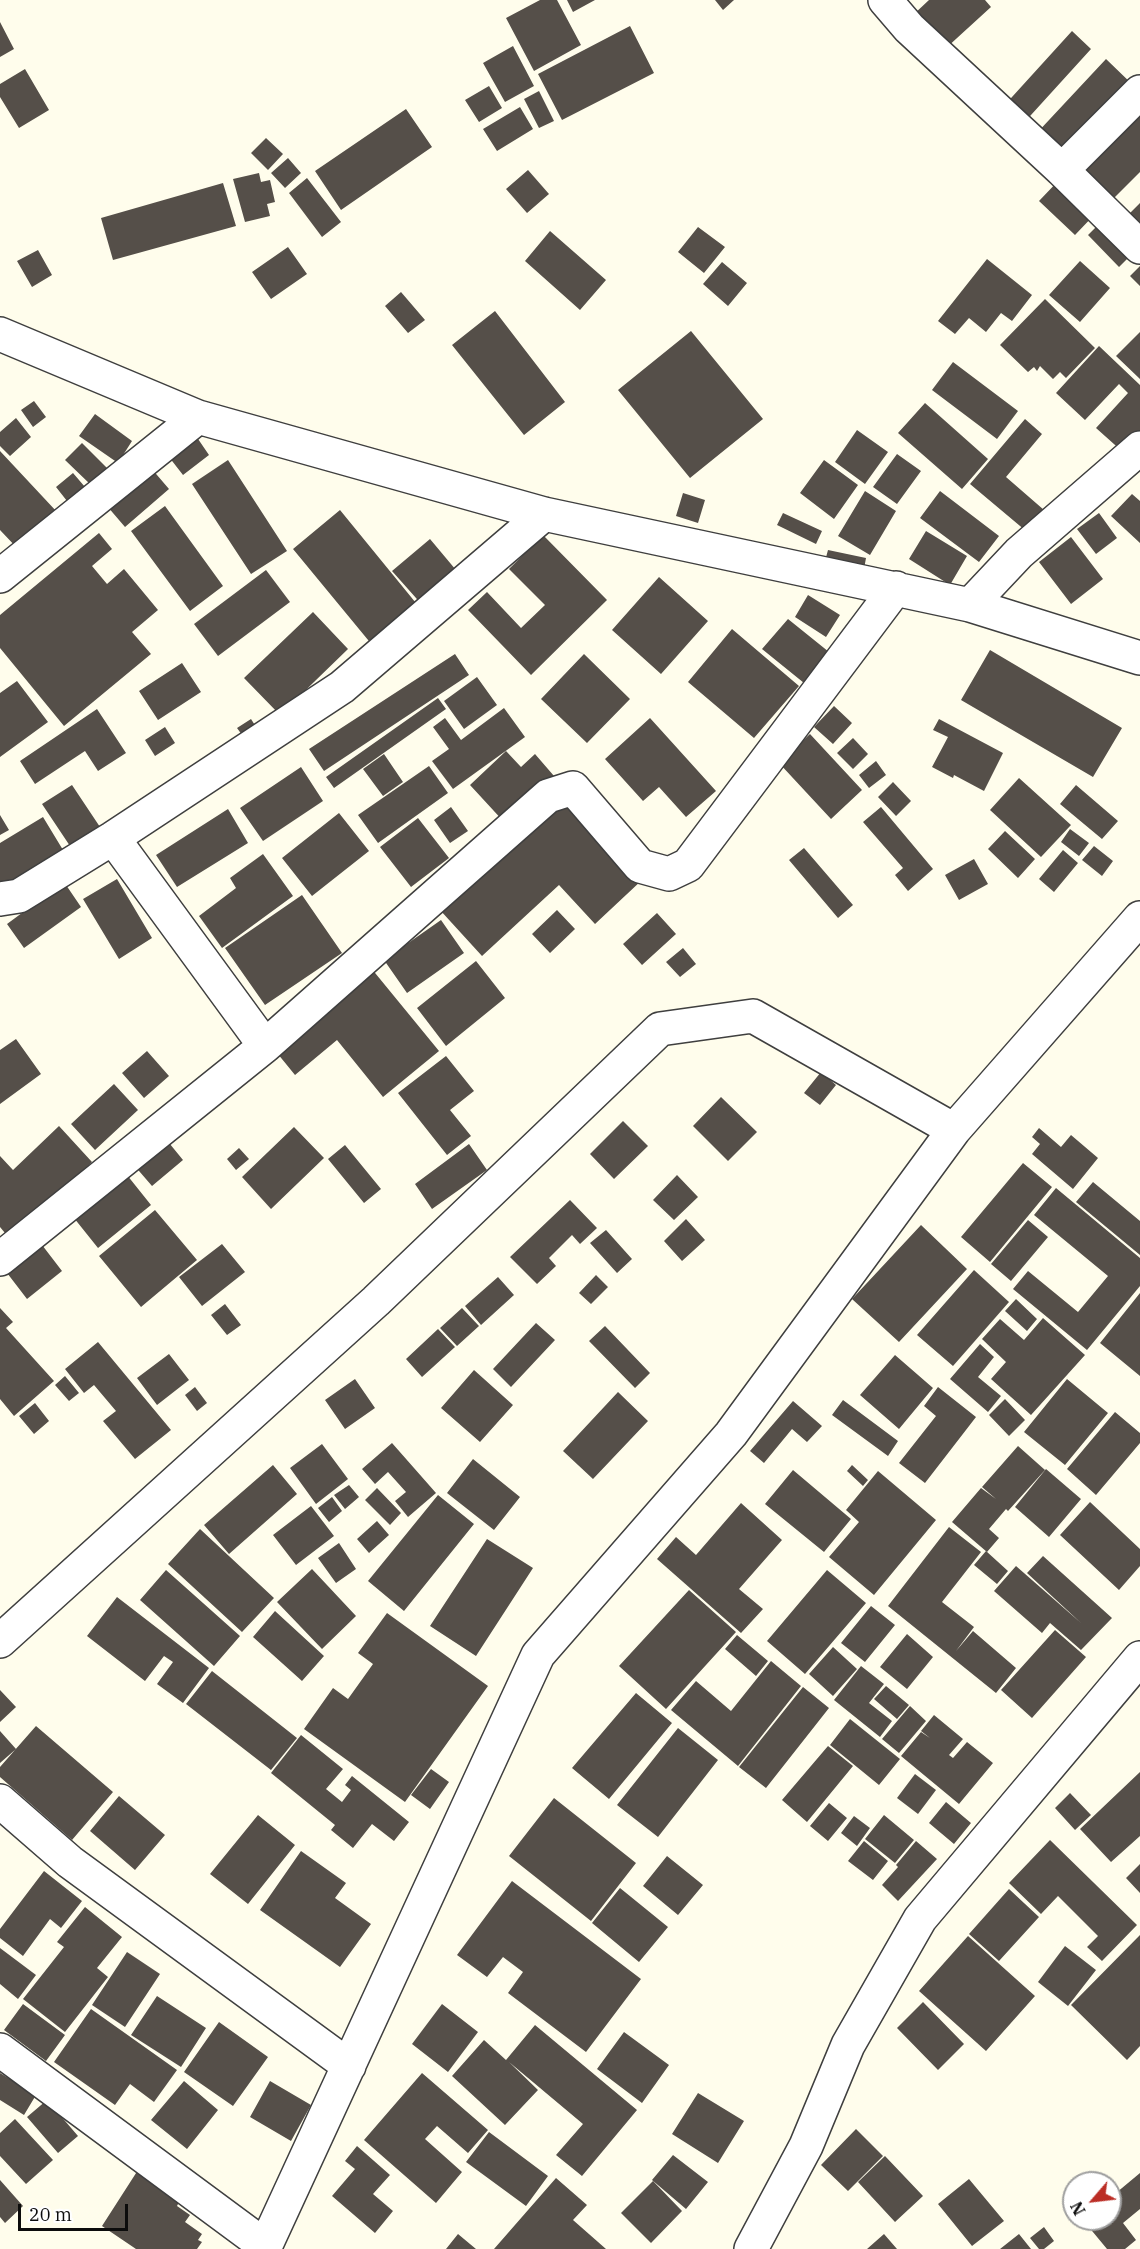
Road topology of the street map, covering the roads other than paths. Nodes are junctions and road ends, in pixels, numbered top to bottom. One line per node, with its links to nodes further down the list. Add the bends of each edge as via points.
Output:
1 (885, 0): 3 (street)
2 (1140, 92): 3 (street)
3 (1062, 170): 4 (street)
4 (1140, 247)
5 (0, 334): 6 (street)
6 (198, 417): 8 (street); 9 (street)
7 (1140, 448): 11 (street, via 1019,553)
8 (544, 514): 10 (street); 13 (street, via 342,687)
9 (0, 576)
10 (896, 588): 11 (street); 16 (street, via 688,865 669,874 640,866 573,788 548,796)
11 (970, 605): 12 (street)
12 (1140, 658)
13 (113, 838): 14 (street, via 19,896); 16 (street)
14 (0, 899)
15 (1140, 918): 17 (street)
16 (265, 1046): 18 (street)
17 (954, 1130): 19 (street, via 753,1016 660,1029 376,1301); 23 (street, via 731,1434 538,1655)
18 (0, 1259)
19 (0, 1641)
20 (1140, 1658): 25 (street, via 920,1919 848,2045 806,2146)
21 (0, 1802): 23 (street, via 70,1862)
22 (0, 2050): 24 (street)
23 (349, 2066): 24 (street)
24 (265, 2247)
25 (751, 2249)

